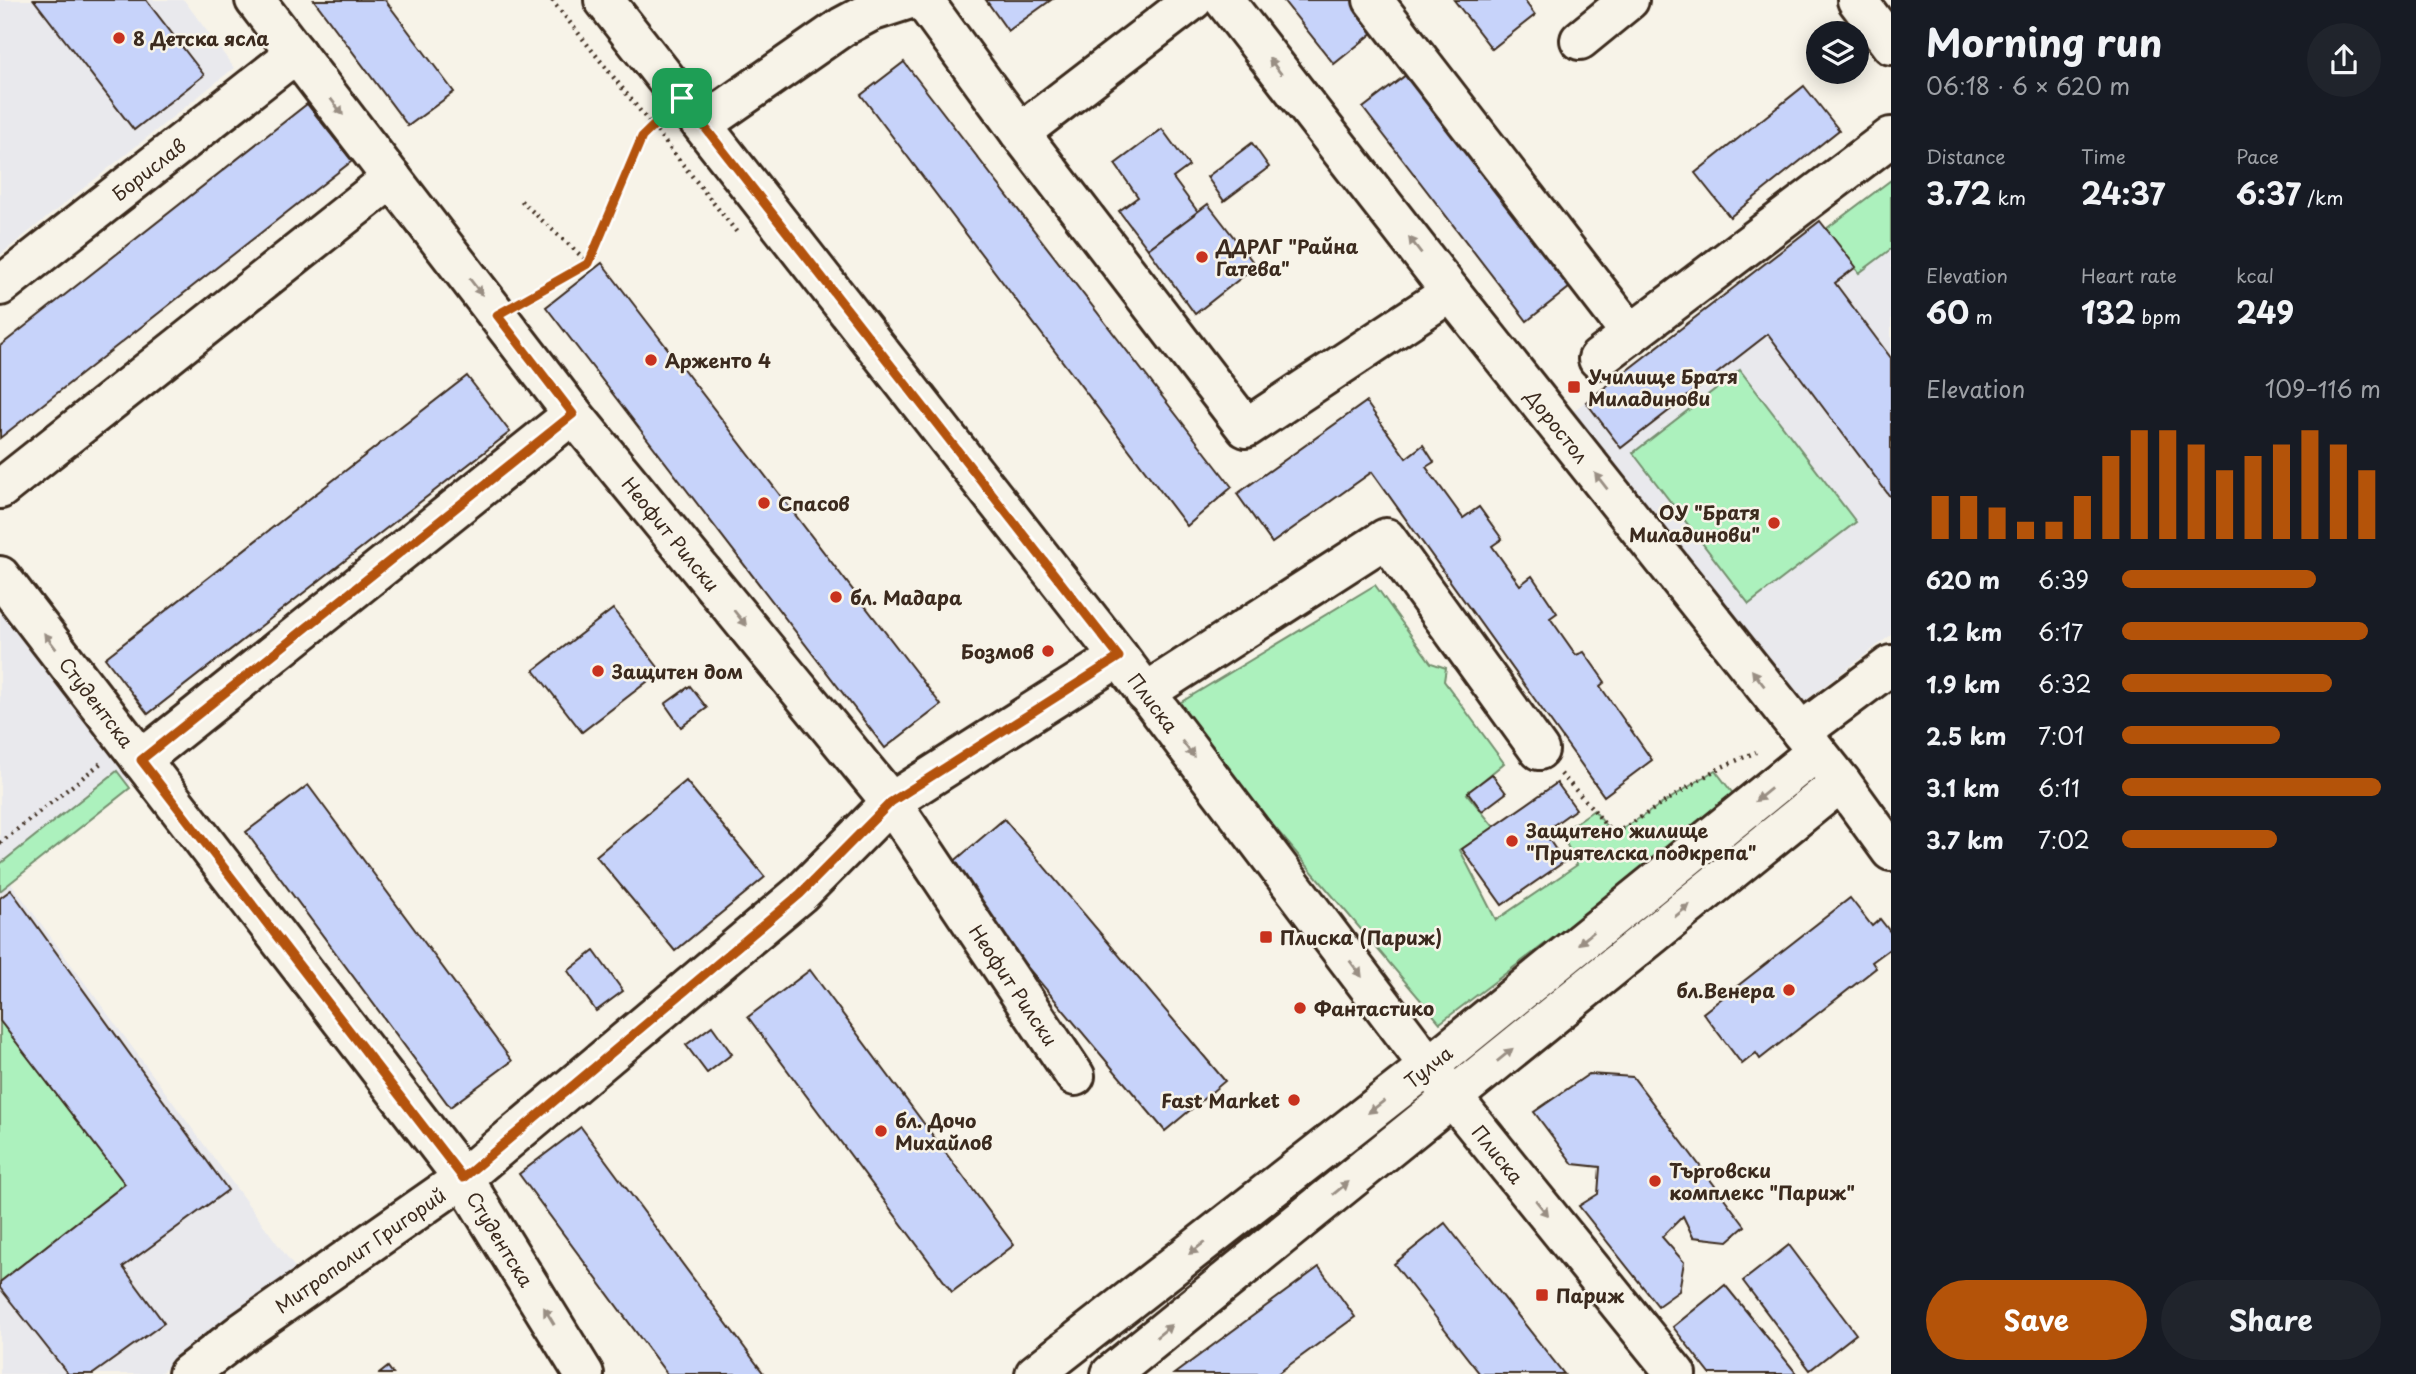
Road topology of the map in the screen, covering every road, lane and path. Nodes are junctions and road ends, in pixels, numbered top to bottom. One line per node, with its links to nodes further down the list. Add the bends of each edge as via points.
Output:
1 (255, 0): 12 (street, Неофит Рилски)
2 (604, 0): 13 (street, Плиска)
3 (907, 0): 13 (street, via 870,12)
4 (923, 0): 14 (street)
5 (1193, 0): 14 (street)
6 (1224, 0): 20 (street, Доростол, one-way to 6)
7 (1373, 0): 22 (street)
8 (1629, 0): 10 (street)
9 (1857, 0): 11 (street)
10 (1580, 40)
11 (1891, 45)
12 (296, 52): 16 (street, Неофит Рилски, one-way to 16); 19 (street, Борислав)
13 (692, 111): 18 (path, via 642,137); 27 (street, Плиска)
14 (1020, 133): 20 (street, via 1246,428)
15 (1891, 137): 22 (street)
16 (392, 178): 21 (street, Неофит Рилски, one-way to 21); 25 (street)
17 (521, 201): 18 (path)
18 (589, 263): 21 (path)
19 (0, 286)
20 (1451, 292): 30 (street, Доростол, one-way to 20)
21 (497, 315): 24 (street, Неофит Рилски)
22 (1631, 334): 23 (street)
23 (1598, 359)
24 (573, 414): 32 (street); 34 (street, Неофит Рилски, one-way to 34)
25 (0, 489)
26 (0, 576): 32 (street, Студентска, one-way to 26)
27 (1119, 657): 29 (street, Плиска); 34 (street, Митрополит Григорий)
28 (1891, 665): 30 (street, Тулча)
29 (1145, 693): 31 (street, via 1385,538); 37 (street, Плиска, one-way to 37)
30 (1808, 742): 31 (path, via 1715,770 1613,835); 33 (street, Доростол); 37 (street, Тулча, one-way to 37)
31 (1539, 750)
32 (134, 751): 35 (path); 40 (street, Студентска)
33 (1841, 782): 36 (street, Доростол); 39 (street, Тулча, one-way to 33)
34 (891, 802): 38 (street, Неофит Рилски); 40 (street, Митрополит Григорий, via 800,894)
35 (0, 843)
36 (1891, 851)
37 (1430, 1065): 39 (street, Плиска); 43 (street, Тулча, one-way to 43)
38 (1075, 1076)
39 (1453, 1098): 44 (street, Тулча, one-way to 39); 45 (street, Плиска, one-way to 45)
40 (463, 1178): 41 (street, Митрополит Григорий); 42 (street, Студентска, one-way to 40)
41 (188, 1374)
42 (584, 1374)
43 (1035, 1374)
44 (1111, 1374)
45 (1676, 1374)

